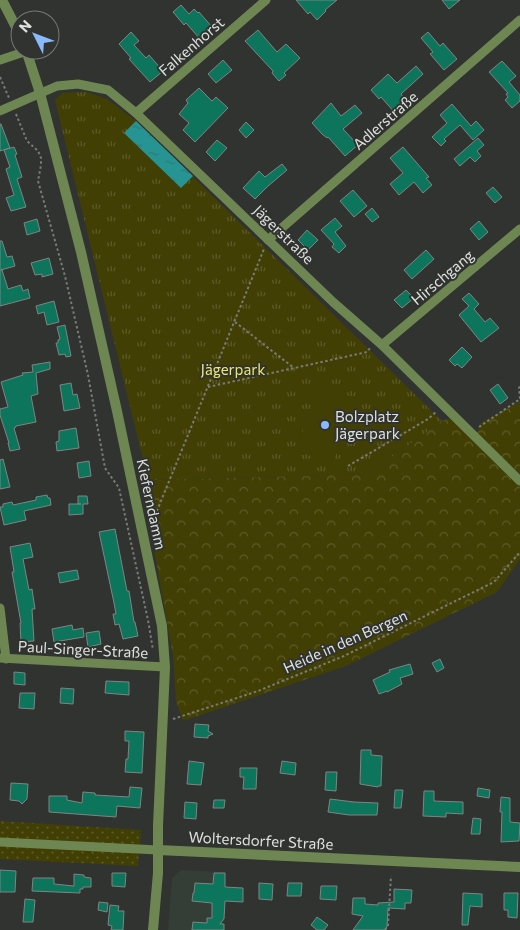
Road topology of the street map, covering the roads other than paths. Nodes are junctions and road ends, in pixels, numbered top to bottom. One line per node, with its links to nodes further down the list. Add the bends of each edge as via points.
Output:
1 (2, 0): 3 (street)
2 (266, 0): 8 (street, Falkenhorst)
3 (10, 16)
4 (520, 20): 10 (street, Adlerstraße)
5 (30, 60): 6 (street)
6 (40, 93): 7 (street, Jägerstraße); 8 (street, Jägerstraße, via 57,86 78,84 108,90); 15 (street, Kieferndamm, via 81,252 140,520 162,626)
7 (0, 111)
8 (136, 113): 10 (street, Jägerstraße)
9 (520, 229): 11 (street, Hirschgang)
10 (268, 240): 11 (street, Jägerstraße)
11 (380, 343): 12 (street, Jägerstraße)
12 (520, 481)
13 (0, 608): 14 (street)
14 (3, 658): 15 (street, Paul-Singer-Straße)
15 (160, 666): 17 (street, Kieferndamm, via 163,719)
16 (0, 842): 17 (street, Woltersdorfer Straße)
17 (158, 850): 18 (street, Woltersdorfer Straße); 19 (street, Kieferndamm)
18 (520, 867)
19 (153, 930)

